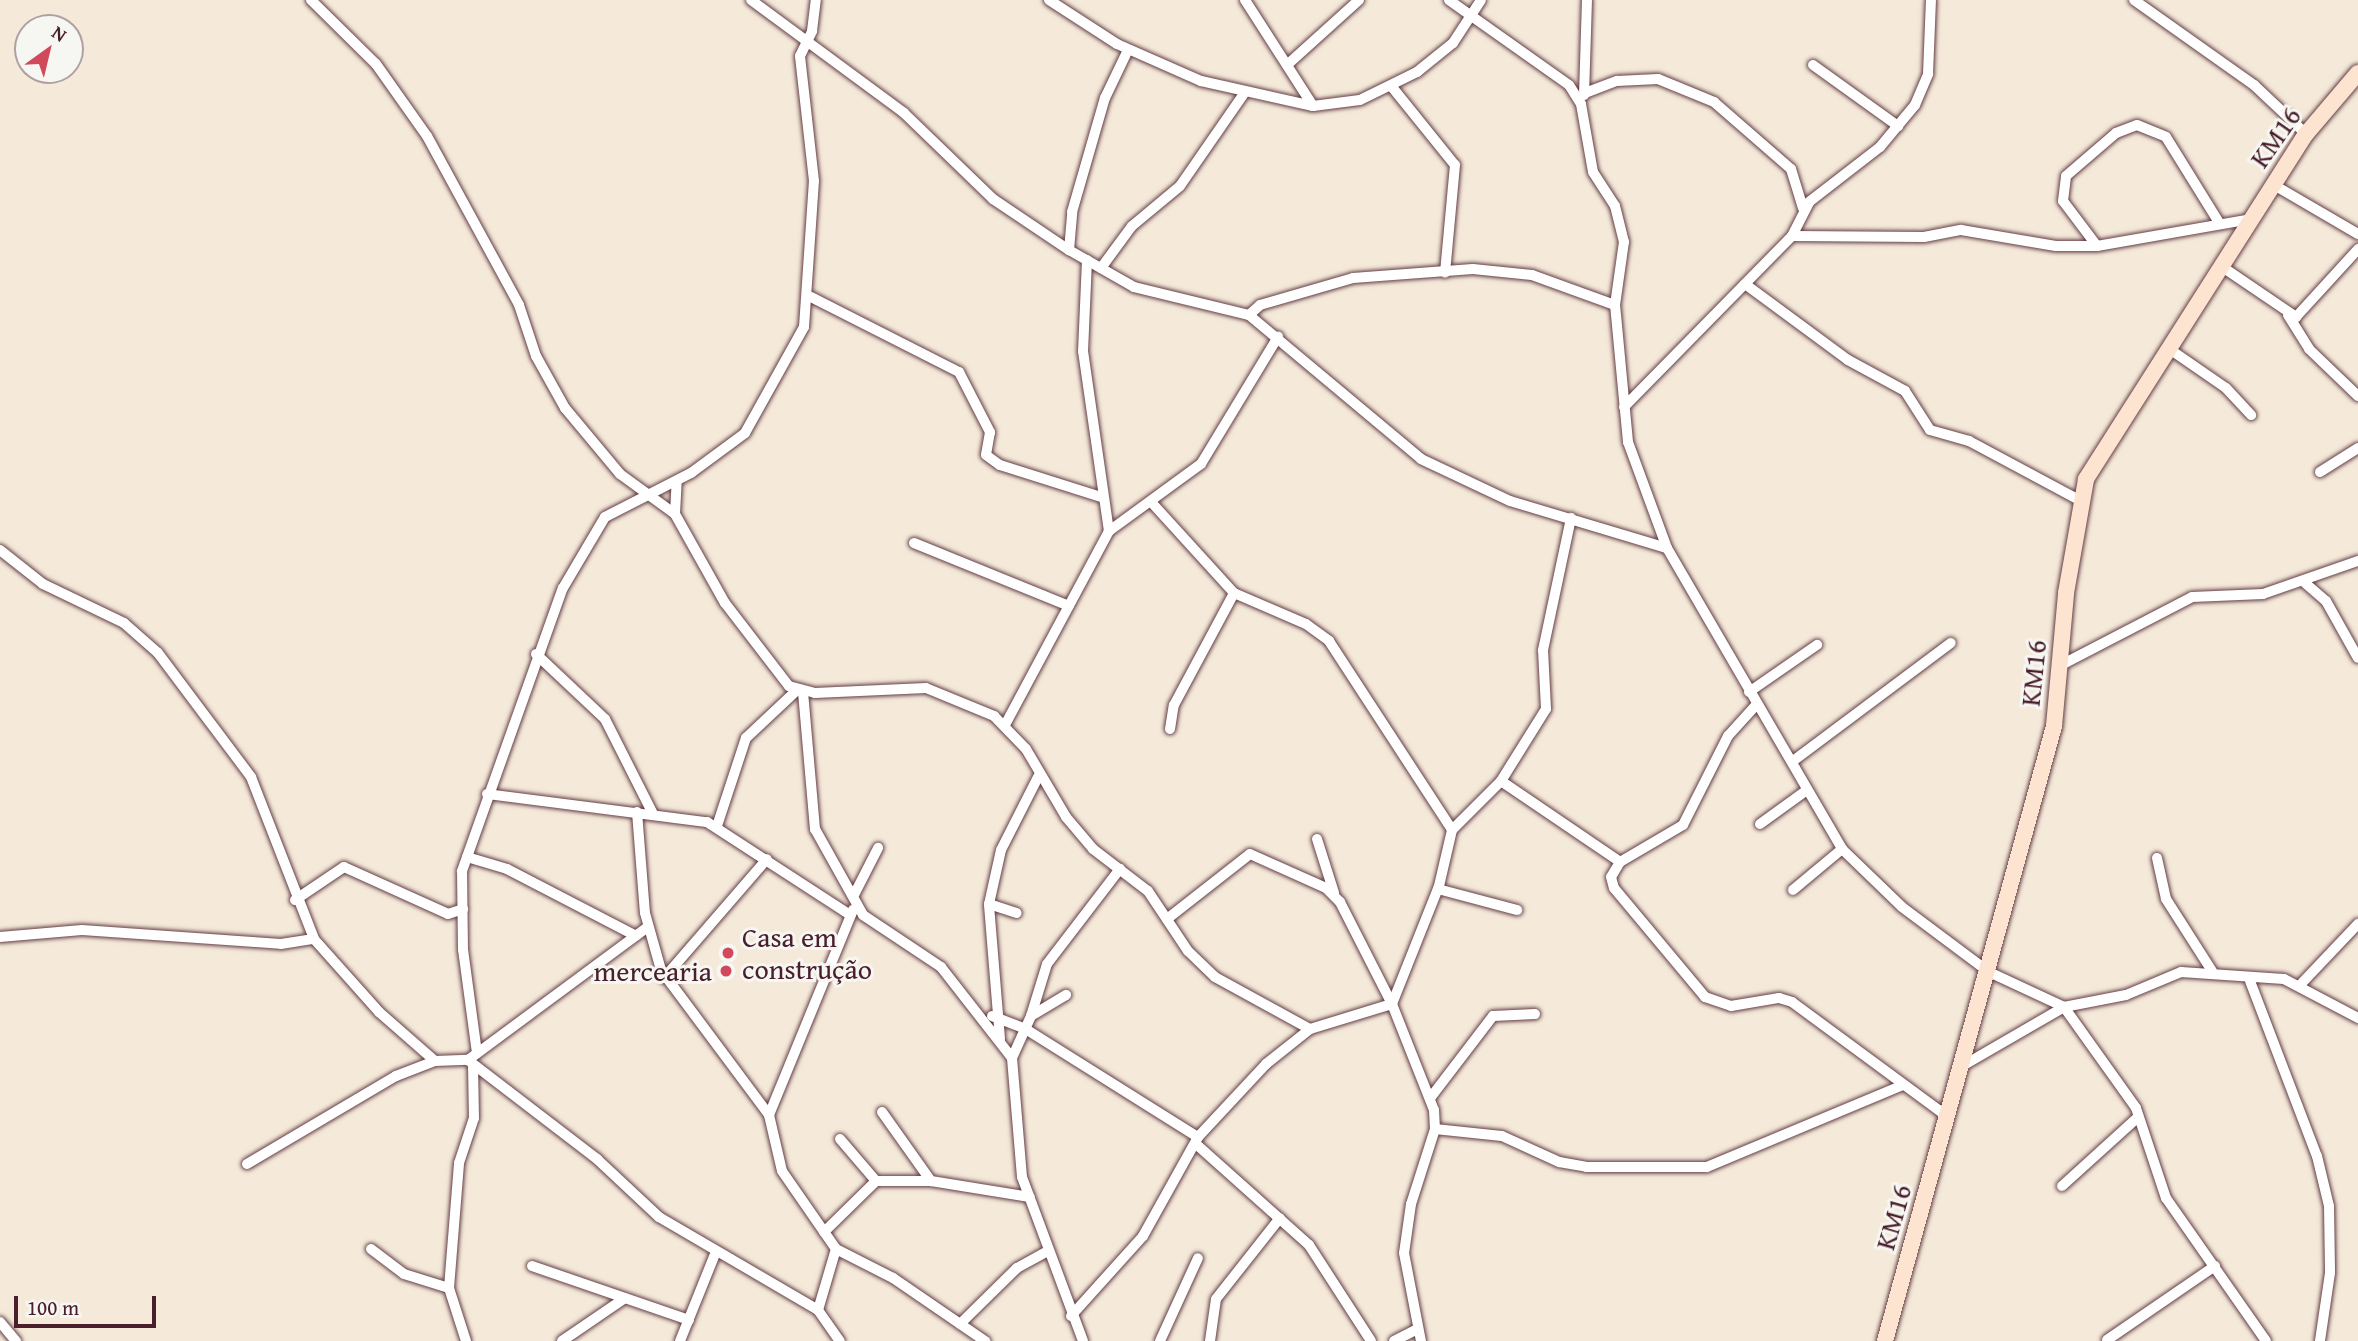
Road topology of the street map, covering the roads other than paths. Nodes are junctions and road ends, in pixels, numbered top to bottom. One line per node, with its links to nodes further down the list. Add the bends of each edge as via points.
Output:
1 (311, 0): 53 (street, via 376,64 427,136 519,305 546,378 589,438)
2 (751, 0): 13 (street)
3 (816, 0): 13 (street)
4 (1049, 0): 14 (street)
5 (1245, 0): 15 (street)
6 (1359, 0): 15 (street)
7 (1450, 0): 12 (street)
8 (1481, 0): 12 (street)
9 (1587, 0): 20 (street)
10 (1931, 0): 22 (street, via 1924,87)
11 (2134, 0): 23 (street, via 2254,85)
12 (1473, 19): 18 (street, via 1446,51); 20 (street)
13 (808, 41): 34 (street, via 904,113 993,199); 40 (street, via 799,71 814,181)
14 (1128, 50): 19 (street); 34 (street, via 1105,97 1072,212)
15 (1287, 65): 21 (street)
16 (1813, 65): 22 (street)
17 (2358, 73): 23 (street, KM16)
18 (1392, 87): 21 (street); 38 (street, via 1455,165)
19 (1243, 94): 21 (street); 37 (street, via 1185,180 1132,226)
20 (1583, 99): 25 (street, via 1617,81 1658,79 1714,102 1791,169); 41 (street, via 1593,172 1622,232)
21 (1313, 106)
22 (1898, 125): 25 (street, via 1880,147)
23 (2306, 134): 24 (street, KM16)
24 (2274, 185): 26 (street, KM16); 30 (street)
25 (1803, 208): 28 (street)
26 (2251, 219): 27 (street); 36 (street, KM16)
27 (2218, 221): 32 (street); 32 (street, via 2166,137 2137,125 2116,133 2066,176 2063,201)
28 (1798, 222): 29 (street); 31 (street)
29 (1812, 234): 31 (street); 32 (street, via 1898,238 1961,230 2056,246)
30 (2358, 234)
31 (1792, 236): 39 (street)
32 (2097, 246)
33 (2358, 249): 43 (street, via 2304,314)
34 (1069, 250): 35 (street)
35 (1087, 260): 37 (street); 52 (street, via 1083,351)
36 (2221, 266): 43 (street); 45 (street, KM16)
37 (1101, 268): 42 (street, via 1134,287)
38 (1445, 273): 41 (street, via 1532,275); 42 (street, via 1353,278 1260,305)
39 (1745, 285): 47 (street); 54 (street, via 1848,360 1905,391 1930,430 1969,441)
40 (811, 297): 51 (street, via 791,361 758,415 734,444); 52 (street, via 959,372 990,432 986,455 1000,465)
41 (1615, 305): 47 (street)
42 (1249, 315): 44 (street)
43 (2288, 315): 46 (street, via 2309,349)
44 (1278, 337): 55 (street, via 1201,464); 57 (street, via 1421,459 1510,501)
45 (2168, 348): 48 (street, via 2226,388); 54 (street, KM16)
46 (2358, 396)
47 (1624, 407): 58 (street, via 1637,471)
48 (2251, 415)
49 (2358, 448): 50 (street)
50 (2320, 472)
51 (677, 481): 53 (street); 56 (street)
52 (1101, 497): 59 (street)
53 (647, 499): 56 (street); 70 (street, via 605,517 593,531)
54 (2079, 500): 72 (street, KM16)
55 (1153, 504): 59 (street); 66 (street)
56 (675, 514): 73 (street, via 725,604)
57 (1570, 518): 60 (street); 80 (street, via 1542,650 1549,699)
58 (1661, 523): 60 (street); 62 (street)
59 (1109, 531): 67 (street)
60 (1643, 537): 62 (street)
61 (914, 543): 67 (street)
62 (1667, 548): 74 (street)
63 (0, 550): 100 (street, via 43,584 124,623 158,653 251,777)
64 (2358, 561): 65 (street)
65 (2304, 582): 71 (street, via 2326,601); 72 (street, via 2263,594 2192,597)
66 (1234, 593): 77 (street, via 1174,705); 87 (street, via 1306,624 1329,641)
67 (1069, 606): 76 (street)
68 (1951, 643): 78 (street)
69 (1816, 645): 74 (street)
70 (536, 654): 82 (street); 84 (street, via 605,719)
71 (2358, 658)
72 (2063, 664): 112 (street, KM16, via 2054,726)
73 (800, 692): 76 (street, via 926,688 977,705); 86 (street, via 746,738); 99 (street, via 815,829)
74 (1749, 692): 75 (street)
75 (1757, 704): 78 (street); 94 (street, via 1728,736 1683,825)
76 (1005, 725): 79 (street)
77 (1170, 729)
78 (1793, 761): 81 (street)
79 (1038, 777): 95 (street, via 1093,849); 101 (street, via 1001,850)
80 (1501, 781): 87 (street); 94 (street)
81 (1807, 790): 85 (street); 90 (street)
82 (487, 794): 83 (street); 91 (street)
83 (637, 812): 84 (street); 108 (street)
84 (653, 814): 86 (street)
85 (1760, 824)
86 (717, 826): 92 (street)
87 (1452, 830): 96 (street)
88 (1317, 839): 98 (street)
89 (878, 848): 99 (street)
90 (1842, 849): 97 (street); 112 (street, via 1902,907)
91 (467, 858): 102 (street); 109 (street, via 507,869)
92 (767, 859): 105 (street); 114 (street)
93 (2157, 859): 113 (street, via 2166,899)
94 (1619, 862): 132 (street, via 1611,877 1614,888 1705,997 1731,1006 1779,998 1792,1002)
95 (1120, 869): 106 (street, via 1148,891); 122 (street, via 1047,964)
96 (1438, 889): 103 (street); 118 (street)
97 (1793, 890)
98 (1334, 893): 106 (street, via 1250,854); 118 (street)
99 (856, 898): 105 (street); 120 (street, via 863,915 941,967)
100 (295, 900): 102 (street, via 344,867 448,914); 111 (street)
101 (989, 904): 104 (street); 123 (street)
102 (463, 909): 129 (street)
103 (1517, 910)
104 (1017, 913)
105 (850, 915): 135 (street)
106 (1167, 919): 126 (street, via 1188,951 1215,977)
107 (2358, 924): 116 (street)
108 (648, 927): 109 (street); 114 (street)
109 (636, 936): 129 (street)
110 (0, 937): 111 (street, via 82,930 281,944)
111 (314, 939): 130 (street)
112 (1989, 971): 119 (street); 131 (street, KM16)
113 (2212, 971): 115 (street); 119 (street, via 2168,974 2126,995)
114 (664, 978): 135 (street)
115 (2250, 981): 116 (street); 178 (street, via 2317,1156 2329,1206 2330,1273)
116 (2301, 984): 124 (street)
117 (1066, 995): 122 (street)
118 (1392, 1004): 126 (street); 133 (street)
119 (2064, 1007): 131 (street); 137 (street)
120 (979, 1013): 123 (street); 127 (street)
121 (1535, 1014): 133 (street, via 1493,1016)
122 (1031, 1016): 125 (street)
123 (998, 1018): 125 (street); 127 (street)
124 (2358, 1018)
125 (1024, 1028): 128 (street); 140 (street)
126 (1310, 1029): 140 (street)
127 (1000, 1039): 128 (street)
128 (1012, 1058): 145 (street, via 1017,1148)
129 (473, 1059): 130 (street); 151 (street, via 597,1159 659,1217); 155 (street, via 474,1118 459,1163)
130 (435, 1061): 141 (street, via 396,1076)
131 (1964, 1065): 136 (street, KM16)
132 (1903, 1085): 136 (street); 138 (street, via 1707,1167 1586,1167 1559,1163 1502,1136)
133 (1431, 1097): 138 (street)
134 (882, 1112): 143 (street)
135 (769, 1115): 147 (street, via 778,1164)
136 (1948, 1117): 176 (street, KM16)
137 (2138, 1117): 144 (street); 154 (street, via 2166,1198)
138 (1435, 1129): 162 (street, via 1411,1204 1404,1253)
139 (840, 1139): 142 (street)
140 (1197, 1140): 146 (street); 158 (street, via 1132,1252)
141 (247, 1164)
142 (876, 1181): 143 (street); 147 (street)
143 (931, 1181): 145 (street)
144 (2062, 1186)
145 (1030, 1197): 150 (street)
146 (1280, 1218): 172 (street, via 1216,1299); 173 (street, via 1324,1264)
147 (824, 1231): 149 (street)
148 (371, 1249): 155 (street, via 404,1274)
149 (836, 1249): 157 (street); 161 (street)
150 (1048, 1251): 158 (street); 161 (street, via 1017,1268)
151 (715, 1254): 157 (street); 159 (street)
152 (1198, 1258): 171 (street)
153 (532, 1266): 156 (street)
154 (2215, 1266): 163 (street); 177 (street)
155 (449, 1288): 165 (street)
156 (625, 1298): 159 (street); 166 (street)
157 (818, 1310): 168 (street)
158 (1072, 1316): 170 (street)
159 (689, 1320): 167 (street)
160 (0, 1322): 164 (street)
161 (960, 1324): 169 (street)
162 (1418, 1329): 174 (street); 175 (street)
163 (2107, 1340)
164 (16, 1341)
165 (466, 1341)
166 (562, 1341)
167 (680, 1341)
168 (840, 1341)
169 (985, 1341)
170 (1083, 1341)
171 (1160, 1341)
172 (1210, 1341)
173 (1371, 1341)
174 (1394, 1341)
175 (1421, 1341)
176 (1885, 1341)
177 (2266, 1341)
178 (2320, 1341)

